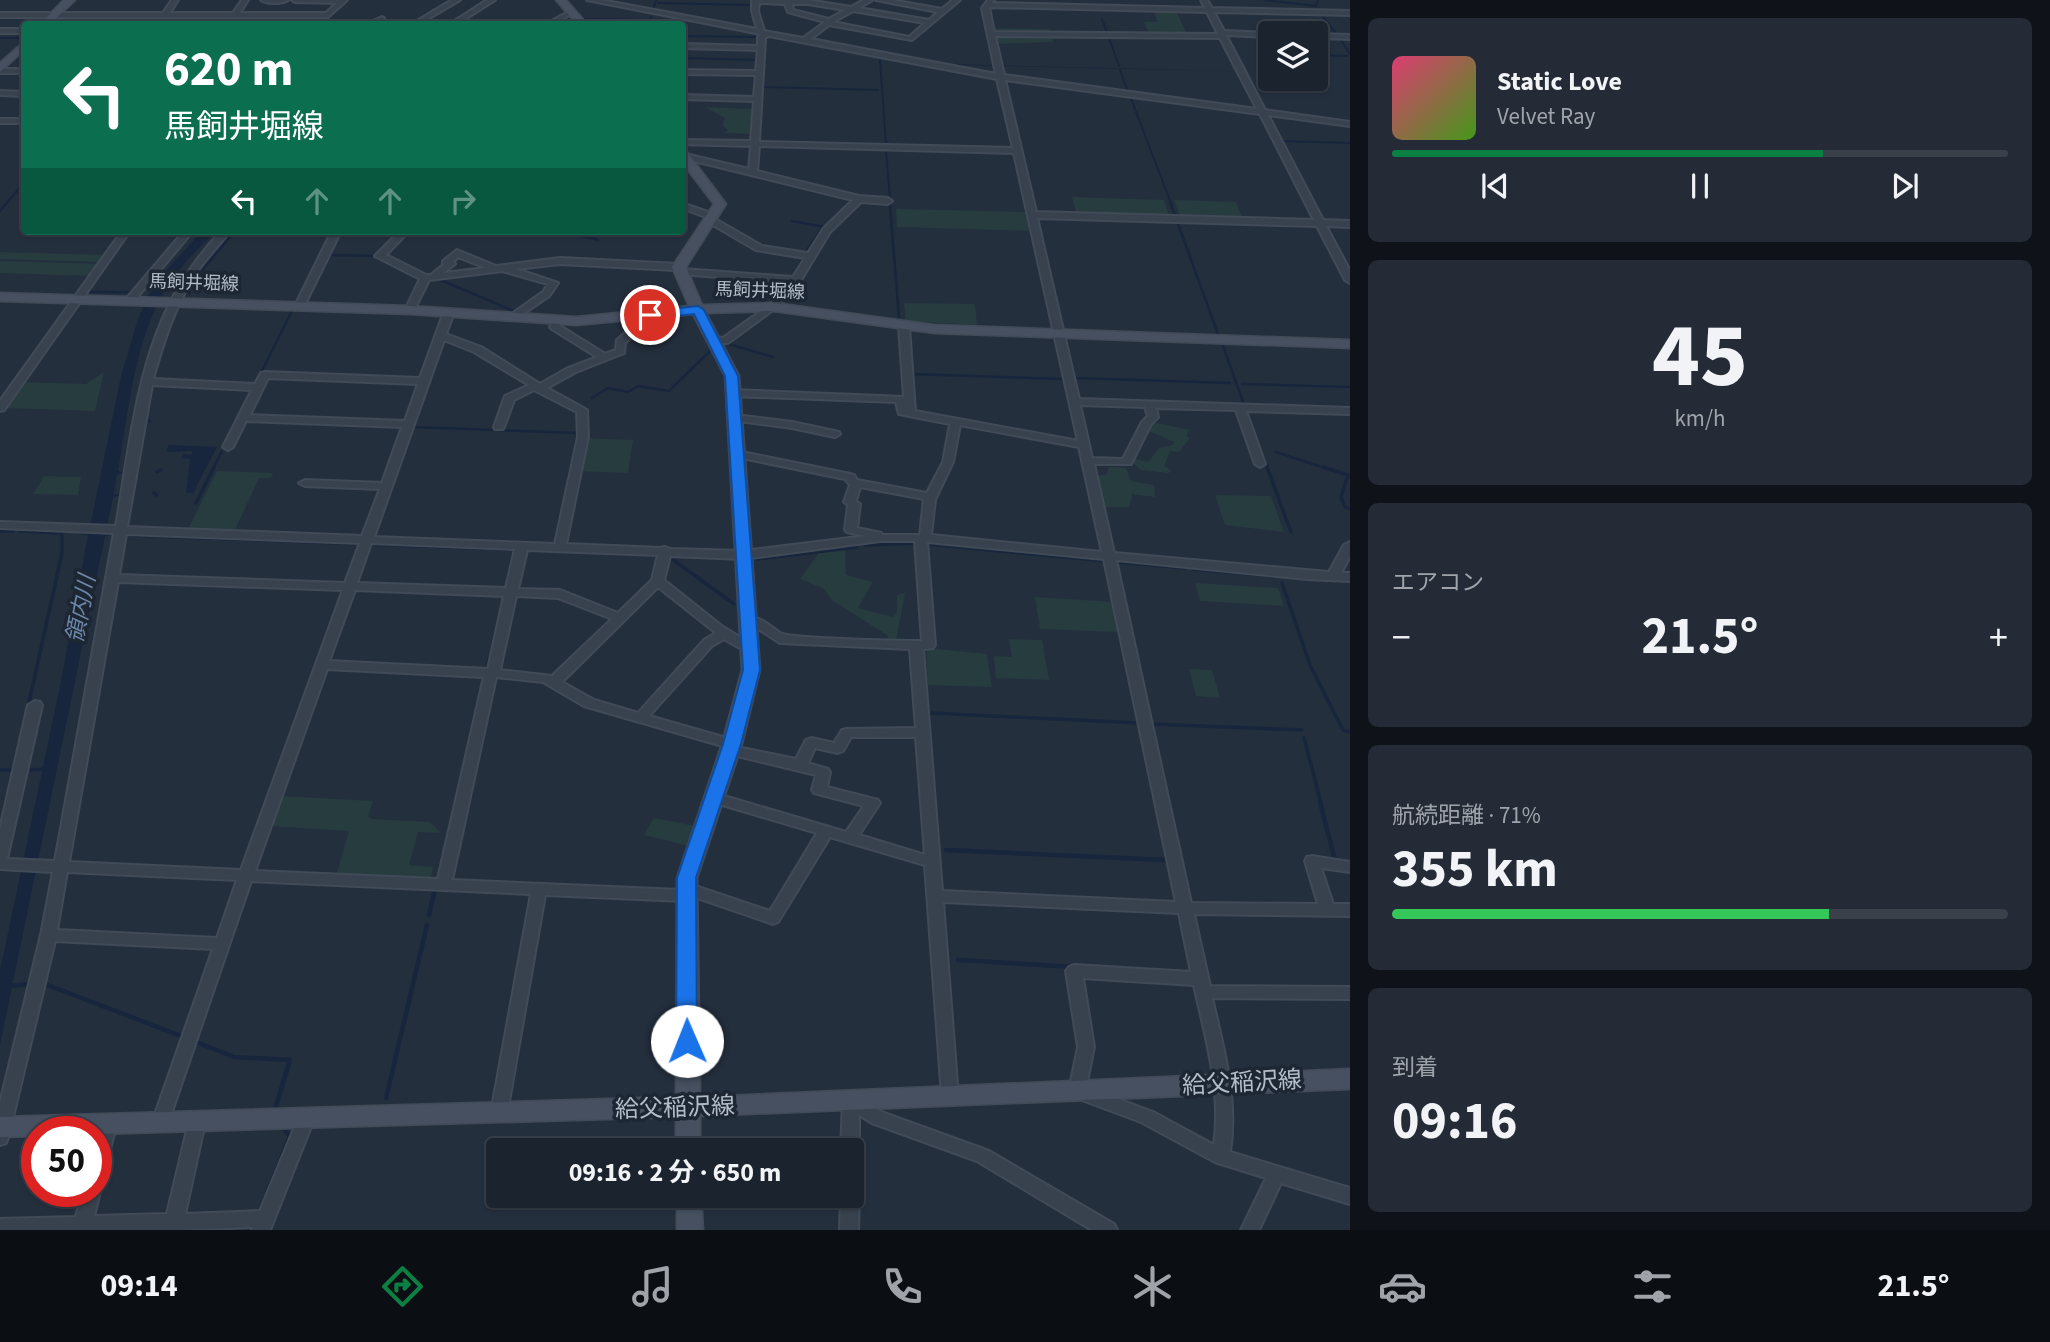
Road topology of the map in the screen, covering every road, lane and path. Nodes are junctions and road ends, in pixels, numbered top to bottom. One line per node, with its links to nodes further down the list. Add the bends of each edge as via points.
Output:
1 (70, 0): 31 (main road)
2 (175, 0): 27 (street)
3 (244, 0): 28 (street)
4 (264, 0): 5 (street)
5 (285, 0)
6 (295, 0): 7 (street)
7 (309, 0): 16 (street); 30 (street)
8 (457, 0): 37 (street)
9 (492, 0): 38 (street)
10 (561, 0): 24 (main road)
11 (590, 0): 41 (street)
12 (869, 0): 21 (street)
13 (879, 0): 23 (street)
14 (957, 0): 23 (street)
15 (1204, 0): 22 (street)
16 (343, 1): 30 (street, via 328,15)
17 (756, 1): 18 (street); 47 (street, via 755,12)
18 (788, 1): 21 (street); 43 (street, via 790,11)
19 (989, 3): 20 (street); 48 (street, via 985,8)
20 (1097, 4): 22 (street)
21 (852, 9): 43 (street); 44 (street)
22 (1210, 10): 25 (street); 49 (street)
23 (944, 11): 44 (street)
24 (572, 12): 39 (street); 40 (main road)
25 (1350, 13)
26 (0, 15): 31 (street)
27 (165, 15): 28 (street); 31 (street)
28 (234, 15): 29 (street)
29 (248, 15): 30 (street); 34 (street)
30 (296, 15): 35 (street)
31 (54, 16): 33 (main road)
32 (382, 19): 36 (street)
33 (48, 21)
34 (245, 21)
35 (301, 21)
36 (377, 21)
37 (420, 21)
38 (458, 21)
39 (555, 21)
40 (580, 21)
41 (682, 21)
42 (686, 22): 47 (street)
43 (829, 22): 44 (street, via 910,39); 53 (street)
44 (930, 23)
45 (0, 31): 46 (street)
46 (21, 31)
47 (764, 34): 53 (street); 56 (street)
48 (991, 34): 49 (street); 62 (street)
49 (1222, 34): 50 (street); 67 (street)
50 (1258, 35)
51 (1328, 36): 52 (street)
52 (1350, 37)
53 (805, 40): 57 (street)
54 (686, 46): 56 (street)
55 (21, 48): 58 (main road)
56 (761, 48): 61 (street)
57 (945, 66): 62 (street)
58 (1, 68): 59 (street)
59 (21, 71)
60 (686, 72): 61 (street)
61 (759, 74): 66 (street)
62 (1001, 77): 67 (street); 74 (street)
63 (0, 93): 64 (street)
64 (21, 94)
65 (686, 97): 66 (street)
66 (757, 99): 71 (street)
67 (1263, 112): 70 (street); 82 (street)
68 (0, 121): 69 (street)
69 (21, 121)
70 (1350, 124)
71 (754, 144): 72 (street); 74 (street); 76 (street)
72 (686, 150)
73 (686, 151): 76 (street)
74 (1018, 151): 80 (street)
75 (686, 154): 81 (main road, via 720,204)
76 (753, 172): 77 (street)
77 (859, 199): 78 (street); 89 (street)
78 (888, 201)
79 (686, 207): 81 (street)
80 (1033, 215): 82 (street); 108 (street)
81 (712, 218): 89 (street, via 759,248); 91 (main road)
82 (1320, 223): 83 (street); 94 (street)
83 (1350, 223)
84 (123, 235): 96 (street)
85 (186, 235): 97 (street)
86 (222, 235): 98 (street, via 191,270)
87 (335, 235): 99 (street)
88 (401, 235): 92 (street, via 380,256)
89 (808, 256): 93 (street)
90 (496, 268): 91 (street, via 578,261); 92 (street); 92 (street, via 457,253 446,263 450,264); 105 (street, via 553,284)
91 (679, 269): 93 (street); 102 (main road)
92 (428, 277): 101 (street)
93 (796, 280): 100 (street)
94 (1350, 281)
95 (0, 296): 96 (main road, 馬飼井堀線)
96 (78, 299): 97 (main road, 馬飼井堀線); 120 (street)
97 (130, 300): 98 (main road, 馬飼井堀線)
98 (173, 302): 99 (main road, 馬飼井堀線); 114 (street)
99 (300, 306): 101 (main road, 馬飼井堀線)
100 (773, 307): 102 (main road, 馬飼井堀線); 107 (main road, 馬飼井堀線); 110 (street, via 725,341)
101 (410, 310): 103 (main road, 馬飼井堀線)
102 (698, 310): 104 (main road, 馬飼井堀線); 110 (main road)
103 (449, 312): 105 (main road, 馬飼井堀線); 109 (street)
104 (650, 315): 106 (main road, 馬飼井堀線); 112 (street, via 620,342 621,351)
105 (511, 318): 106 (main road, 馬飼井堀線)
106 (556, 321): 112 (street, via 555,327)
107 (904, 326): 108 (main road, 馬飼井堀線); 123 (street)
108 (1059, 333): 111 (main road, 馬飼井堀線); 118 (street)
109 (440, 336): 113 (street); 116 (street, via 460,340)
110 (715, 340): 117 (main road, via 732,376)
111 (1350, 344)
112 (605, 358): 116 (street)
113 (424, 381): 115 (street, via 265,375); 127 (street)
114 (147, 382): 115 (street); 140 (street)
115 (259, 387): 124 (street)
116 (536, 388): 128 (street, via 509,398); 145 (street, via 582,410 583,437)
117 (733, 393): 123 (street, via 901,399 902,412); 125 (main road)
118 (1075, 402): 119 (street); 130 (street)
119 (1150, 405): 121 (street); 133 (street, via 1153,417 1127,462)
120 (0, 408)
121 (1240, 408): 122 (street); 134 (street)
122 (1350, 411)
123 (910, 413): 126 (street)
124 (243, 418): 127 (street); 131 (street)
125 (735, 418): 129 (street); 132 (main road)
126 (956, 420): 130 (street); 138 (street, via 948,462)
127 (408, 424): 137 (street)
128 (499, 428)
129 (835, 434)
130 (1084, 445): 133 (street)
131 (228, 447)
132 (737, 454): 136 (street, via 826,471); 148 (main road)
133 (1088, 461): 149 (street)
134 (1260, 464)
135 (305, 483): 137 (street)
136 (856, 483): 138 (street); 141 (street, via 850,502 854,504 851,530)
137 (386, 486): 143 (street)
138 (931, 497): 142 (street)
139 (0, 525): 140 (street)
140 (121, 530): 143 (street); 152 (street)
141 (880, 538): 142 (street); 148 (street)
142 (923, 538): 149 (street); 159 (street, via 929,645)
143 (366, 542): 146 (street); 154 (street)
144 (1350, 545): 150 (street)
145 (560, 546): 146 (street); 147 (street)
146 (521, 548): 155 (street)
147 (664, 553): 148 (street); 153 (street)
148 (743, 555): 157 (main road)
149 (1109, 556): 150 (street); 181 (street)
150 (1334, 576): 151 (street)
151 (1350, 577)
152 (113, 578): 154 (street); 174 (street)
153 (658, 582): 156 (street); 158 (street)
154 (350, 586): 155 (street); 161 (street)
155 (511, 592): 156 (street, via 560,594); 162 (street)
156 (621, 618): 163 (street)
157 (748, 622): 159 (street, via 757,622 780,639); 160 (main road)
158 (724, 634): 160 (street, via 742,647); 165 (street, via 708,643)
159 (916, 645): 166 (street)
160 (750, 647): 167 (main road, via 750,684)
161 (321, 665): 162 (street); 176 (street)
162 (492, 673): 163 (street, via 533,676); 177 (street)
163 (553, 683): 165 (street, via 589,703)
164 (35, 705): 173 (street)
165 (640, 718): 167 (street)
166 (923, 732): 168 (street, via 847,733 838,748 812,742); 172 (street)
167 (731, 747): 168 (street); 169 (main road)
168 (800, 765): 171 (street, via 823,772 819,790 873,803)
169 (714, 798): 170 (street); 179 (main road)
170 (825, 833): 171 (street); 179 (street, via 773,918)
171 (849, 839): 172 (street)
172 (932, 862): 180 (street)
173 (1, 863): 174 (street)
174 (59, 866): 176 (street); 184 (street)
175 (1350, 867): 182 (street, via 1312,861)
176 (246, 875): 177 (street); 185 (street)
177 (444, 885): 178 (street)
178 (539, 889): 179 (street); 194 (street)
179 (685, 892): 193 (main road)
180 (934, 896): 181 (street); 191 (street)
181 (1185, 908): 182 (street); 186 (street)
182 (1327, 910): 183 (street)
183 (1350, 910)
184 (49, 935): 185 (street); 200 (street)
185 (222, 944): 197 (street)
186 (1201, 985): 187 (street); 189 (street); 190 (street, via 1074,971 1087,1047)
187 (1350, 993)
188 (1350, 1079): 189 (main road, 給父稲沢線)
189 (1223, 1084): 190 (main road, 給父稲沢線); 203 (street)
190 (1077, 1091): 191 (main road, 給父稲沢線); 203 (street, via 1147,1117)
191 (950, 1096): 192 (main road, 給父稲沢線)
192 (851, 1101): 193 (main road, 給父稲沢線); 202 (street); 215 (street, via 878,1118 982,1156)
193 (688, 1108): 194 (main road, 給父稲沢線); 201 (main road)
194 (499, 1113): 195 (main road, 給父稲沢線)
195 (306, 1119): 196 (main road, 給父稲沢線); 209 (street)
196 (197, 1122): 197 (main road, 給父稲沢線); 211 (street)
197 (160, 1123): 198 (main road, 給父稲沢線)
198 (112, 1125)
199 (21, 1130): 200 (main road, 給父稲沢線)
200 (2, 1131)
201 (688, 1138)
202 (850, 1138)
203 (1221, 1157): 204 (street)
204 (1276, 1174): 205 (street); 216 (street)
205 (1350, 1196)
206 (87, 1207): 210 (street)
207 (689, 1208): 213 (main road)
208 (850, 1208): 214 (street)
209 (264, 1224): 211 (street)
210 (83, 1225): 211 (street); 212 (street)
211 (173, 1226)
212 (0, 1227)
213 (690, 1230)
214 (849, 1230)
215 (1108, 1230)
216 (1250, 1230)

